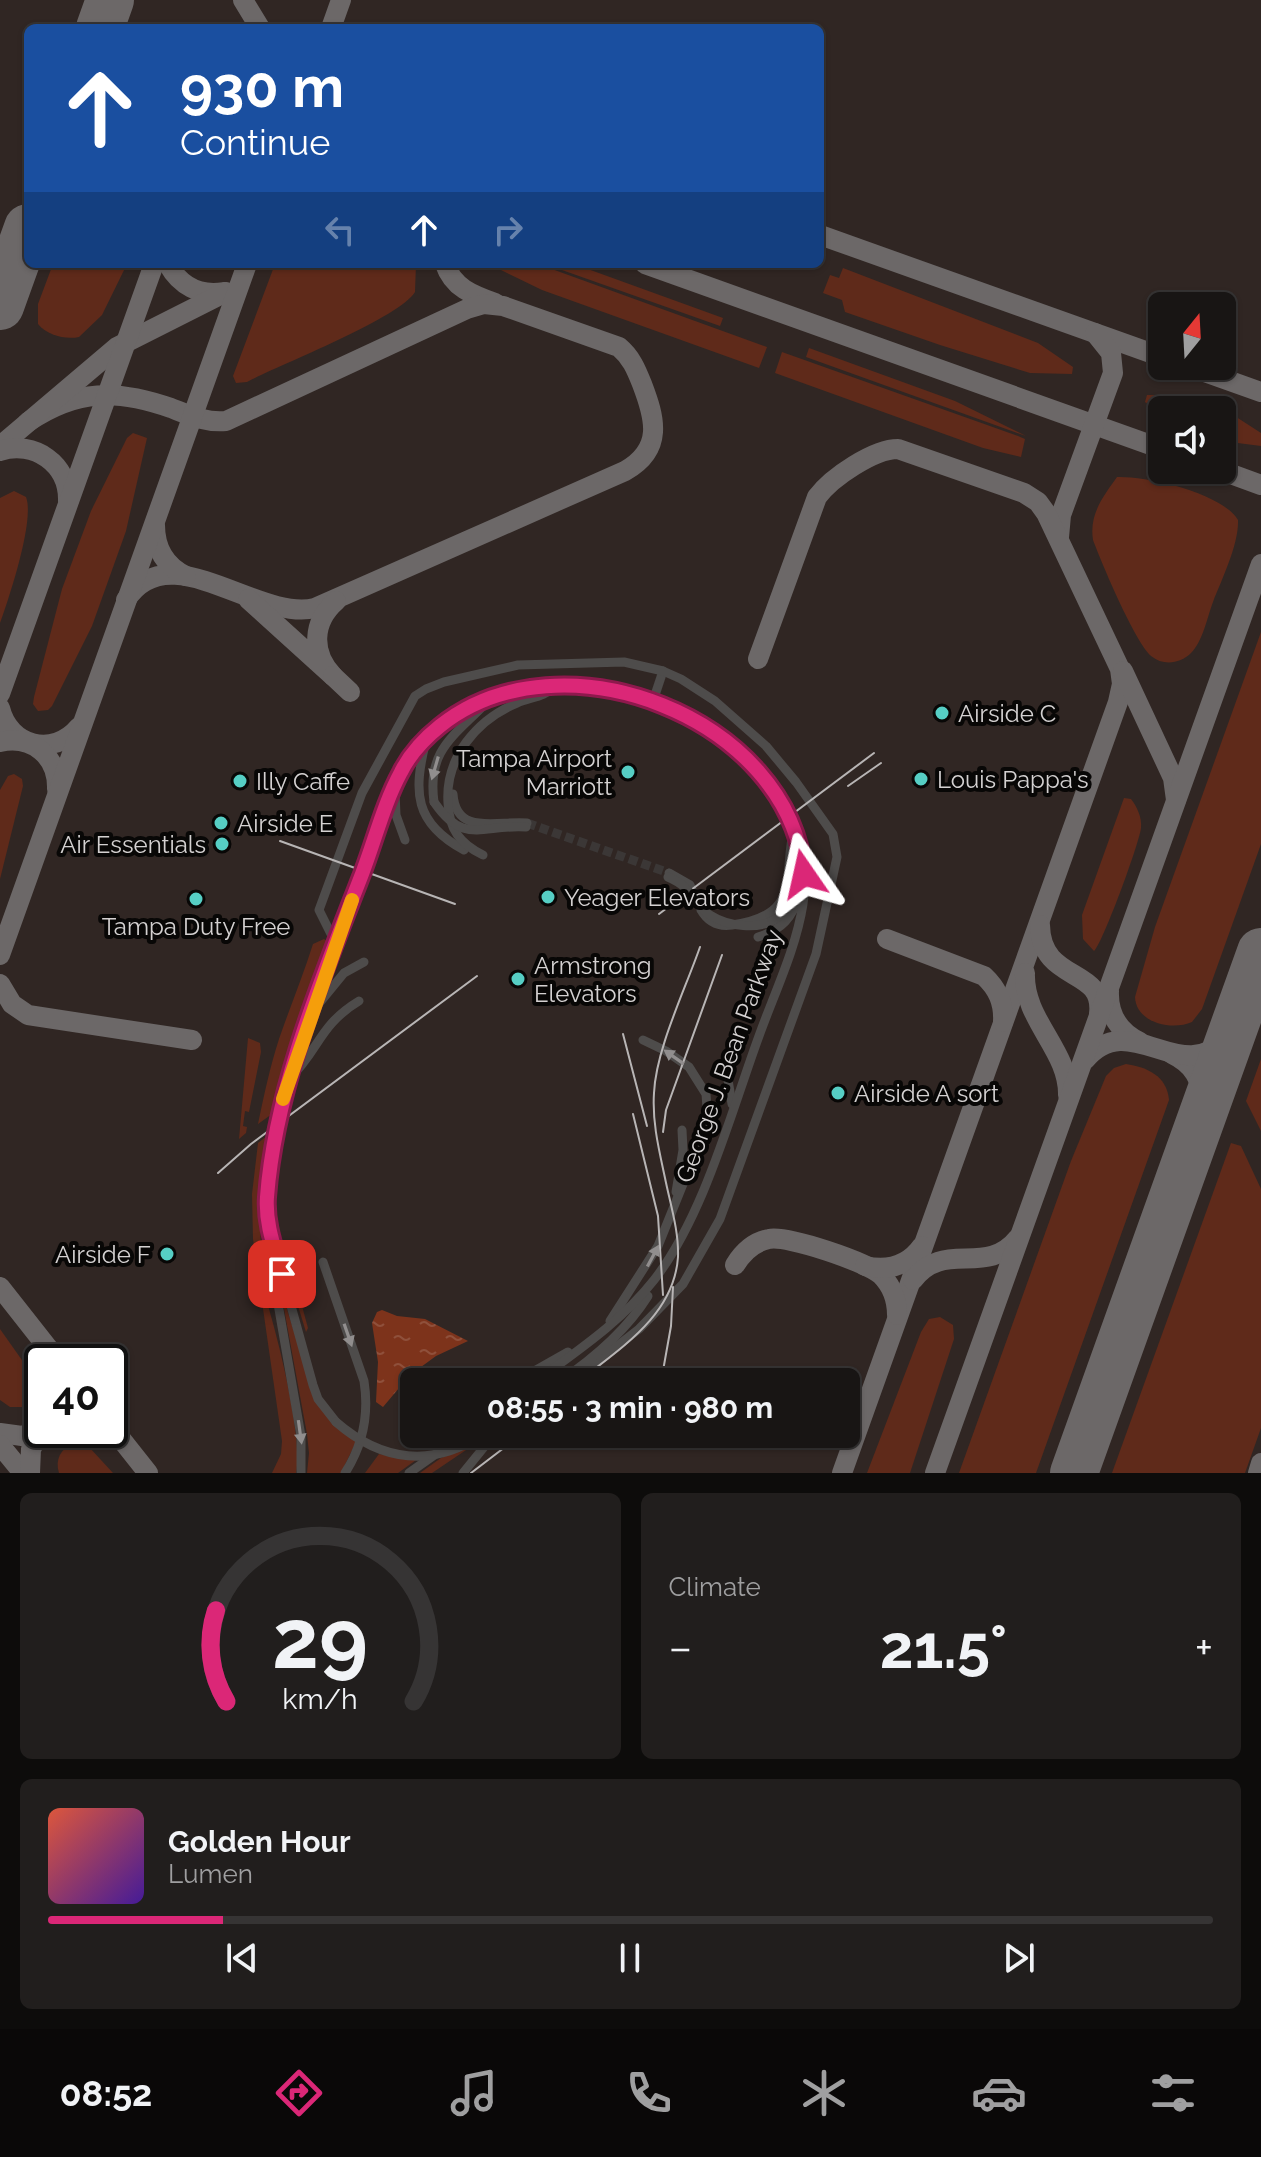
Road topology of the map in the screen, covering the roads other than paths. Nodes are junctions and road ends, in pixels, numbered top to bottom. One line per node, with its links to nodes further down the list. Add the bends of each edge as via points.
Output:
1 (663, 671): 4 (street); 13 (street, via 607,661 518,665 444,682 415,696 362,793 319,910); 30 (street, via 699,689 766,746 833,834 837,857 816,954 720,1219 683,1284 639,1329)
2 (556, 686): 3 (street, George J. Bean Parkway); 4 (street, George J. Bean Parkway, via 608,689); 6 (street, via 497,714)
3 (491, 699): 5 (street, George J. Bean Parkway); 6 (street, one-way to 6, bridge, via 442,748 431,783 434,802 447,821 463,829 526,825 482,826 461,814 453,802 453,777)
4 (653, 701): 8 (street, George J. Bean Parkway, via 690,718 746,760)
5 (426, 739): 6 (street, via 418,781 426,818 451,843 482,856 460,840 449,815 451,769); 7 (street, George J. Bean Parkway)
6 (467, 741)
7 (395, 784): 9 (street, via 396,815); 13 (street, George J. Bean Parkway)
8 (794, 828): 10 (street, George J. Bean Parkway); 10 (street, bridge, via 786,892 758,919 726,926 708,920 702,914 690,885 669,875 684,883 707,914 726,922 762,925 778,918 789,904)
9 (405, 840)
10 (802, 853): 11 (street, George J. Bean Parkway)
11 (804, 874): 12 (street, via 791,916); 20 (street, George J. Bean Parkway, via 796,930)
12 (758, 937)
13 (336, 944): 16 (street, George J. Bean Parkway)
14 (364, 962): 16 (street, via 344,973)
15 (359, 1001): 19 (street, via 333,1020)
16 (310, 1016): 19 (street, George J. Bean Parkway)
17 (643, 1040): 22 (street, one-way to 17, via 704,1137 706,1094 689,1067)
18 (725, 1062): 20 (street)
19 (289, 1078): 23 (street, George J. Bean Parkway, via 274,1139)
20 (733, 1107): 24 (street, George J. Bean Parkway)
21 (682, 1130): 22 (street)
22 (672, 1211): 26 (street, one-way to 22, via 647,1268)
23 (266, 1219): 32 (street, bridge, via 313,1385 336,1422 367,1445 404,1456); 34 (street, George J. Bean Parkway, one-way to 34, via 301,1436)
24 (674, 1252): 26 (street, George J. Bean Parkway, via 637,1301); 29 (street, via 628,1322)
25 (323, 1262): 35 (street, one-way to 35, via 366,1397 362,1435)
26 (597, 1336): 27 (street); 28 (street, George J. Bean Parkway)
27 (540, 1368)
28 (554, 1368)
29 (579, 1368)
30 (582, 1368)
31 (444, 1448): 36 (street)
32 (461, 1448)
33 (483, 1448): 37 (street)
34 (301, 1473)
35 (345, 1473)
36 (409, 1473)
37 (463, 1473)

